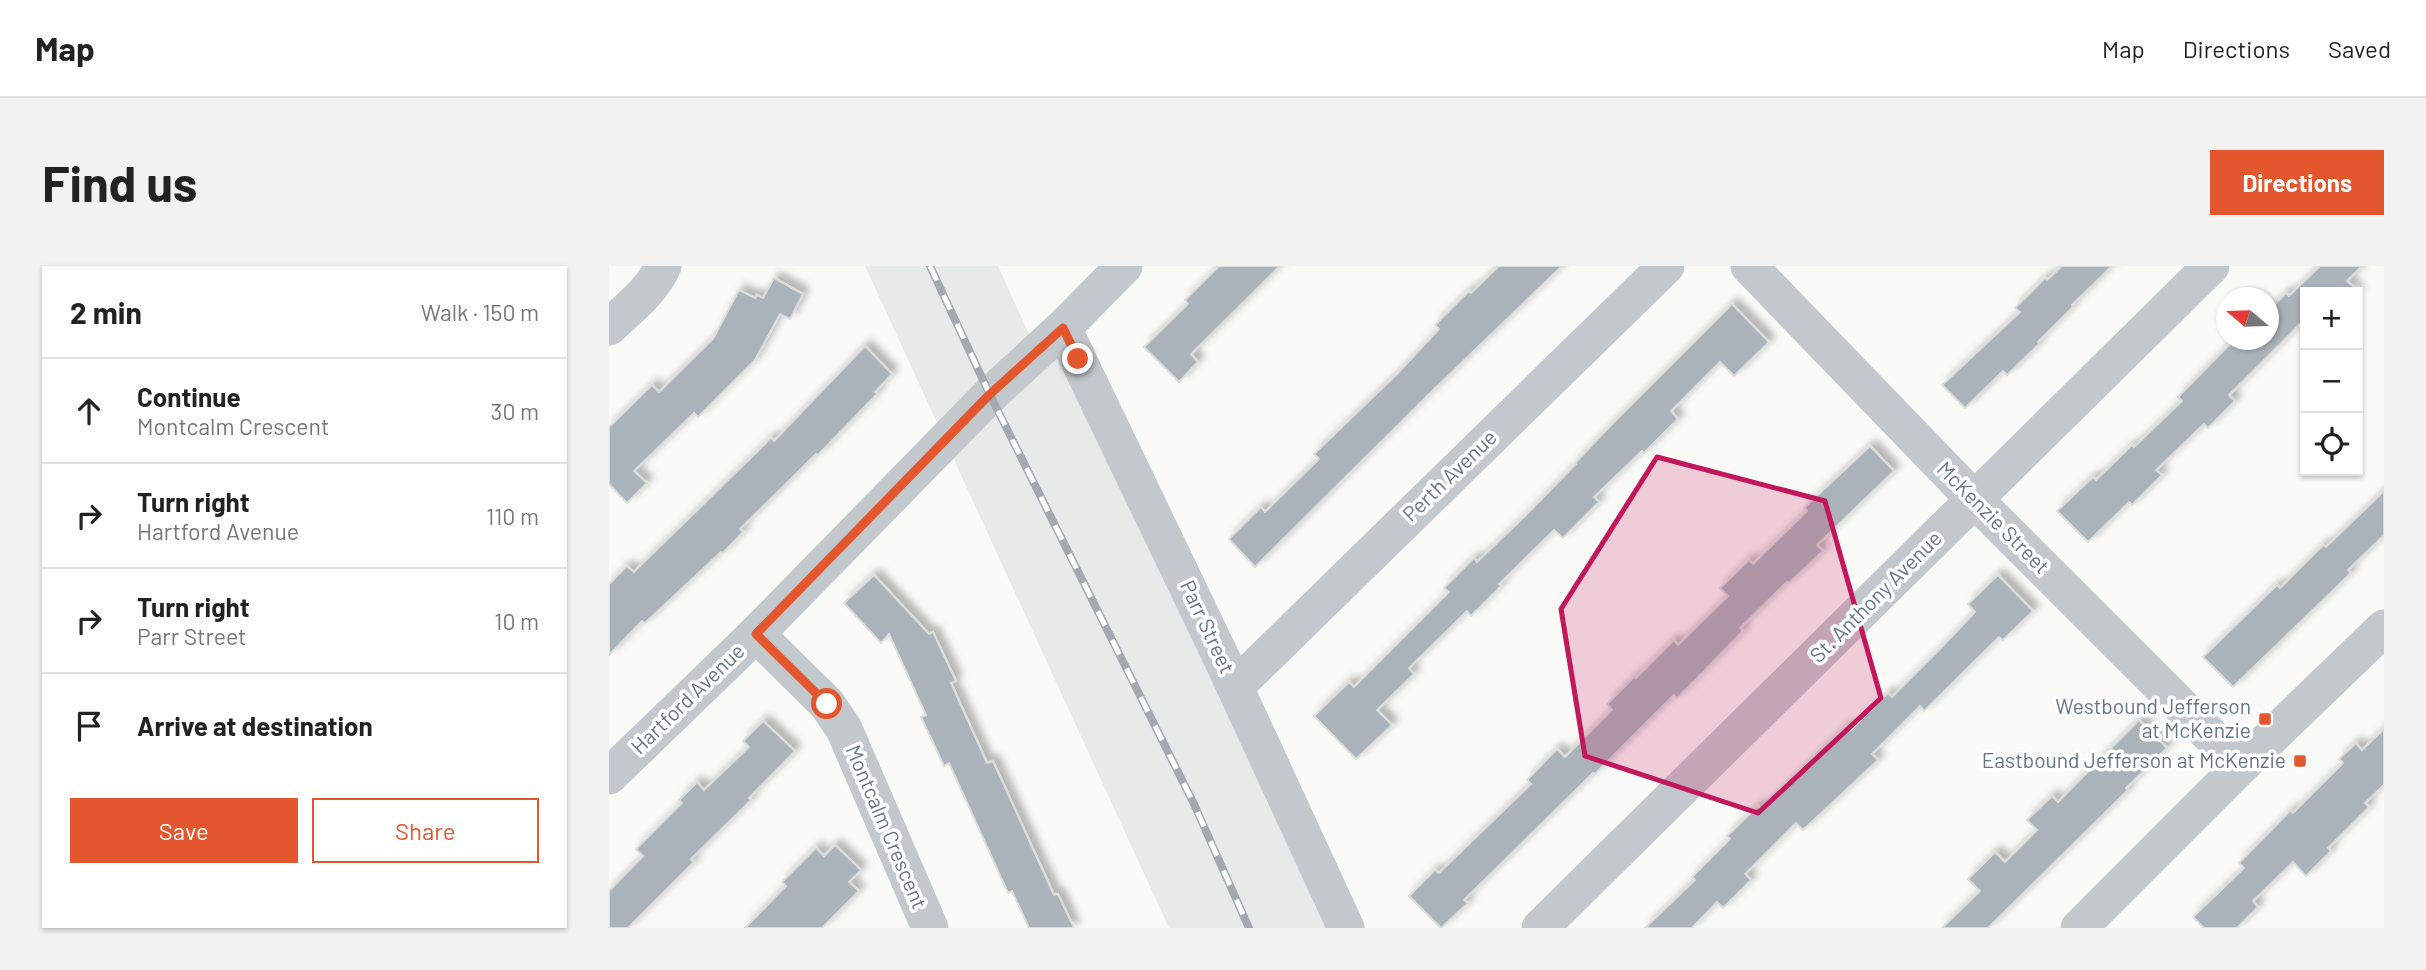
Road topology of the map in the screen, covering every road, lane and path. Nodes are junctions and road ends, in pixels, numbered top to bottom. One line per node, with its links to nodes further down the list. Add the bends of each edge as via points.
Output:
1 (663, 266): 6 (street, via 648,289)
2 (1124, 266): 7 (street, Hartford Avenue)
3 (1666, 266): 11 (street, Perth Avenue)
4 (1749, 266): 8 (street, McKenzie Street)
5 (2211, 266): 8 (street, St. Anthony Avenue)
6 (609, 327)
7 (1063, 328): 10 (street, Hartford Avenue, via 989,395); 11 (street, Parr Street)
8 (1975, 500): 12 (street, McKenzie Street); 16 (street, St. Anthony Avenue)
9 (2384, 628): 12 (street)
10 (756, 634): 13 (street, Hartford Avenue); 14 (street, Montcalm Crescent, via 827,704 844,729)
11 (1235, 687): 15 (street, Parr Street)
12 (2241, 766): 17 (street)
13 (609, 776)
14 (930, 928)
15 (1346, 928)
16 (1540, 928)
17 (2079, 928)

